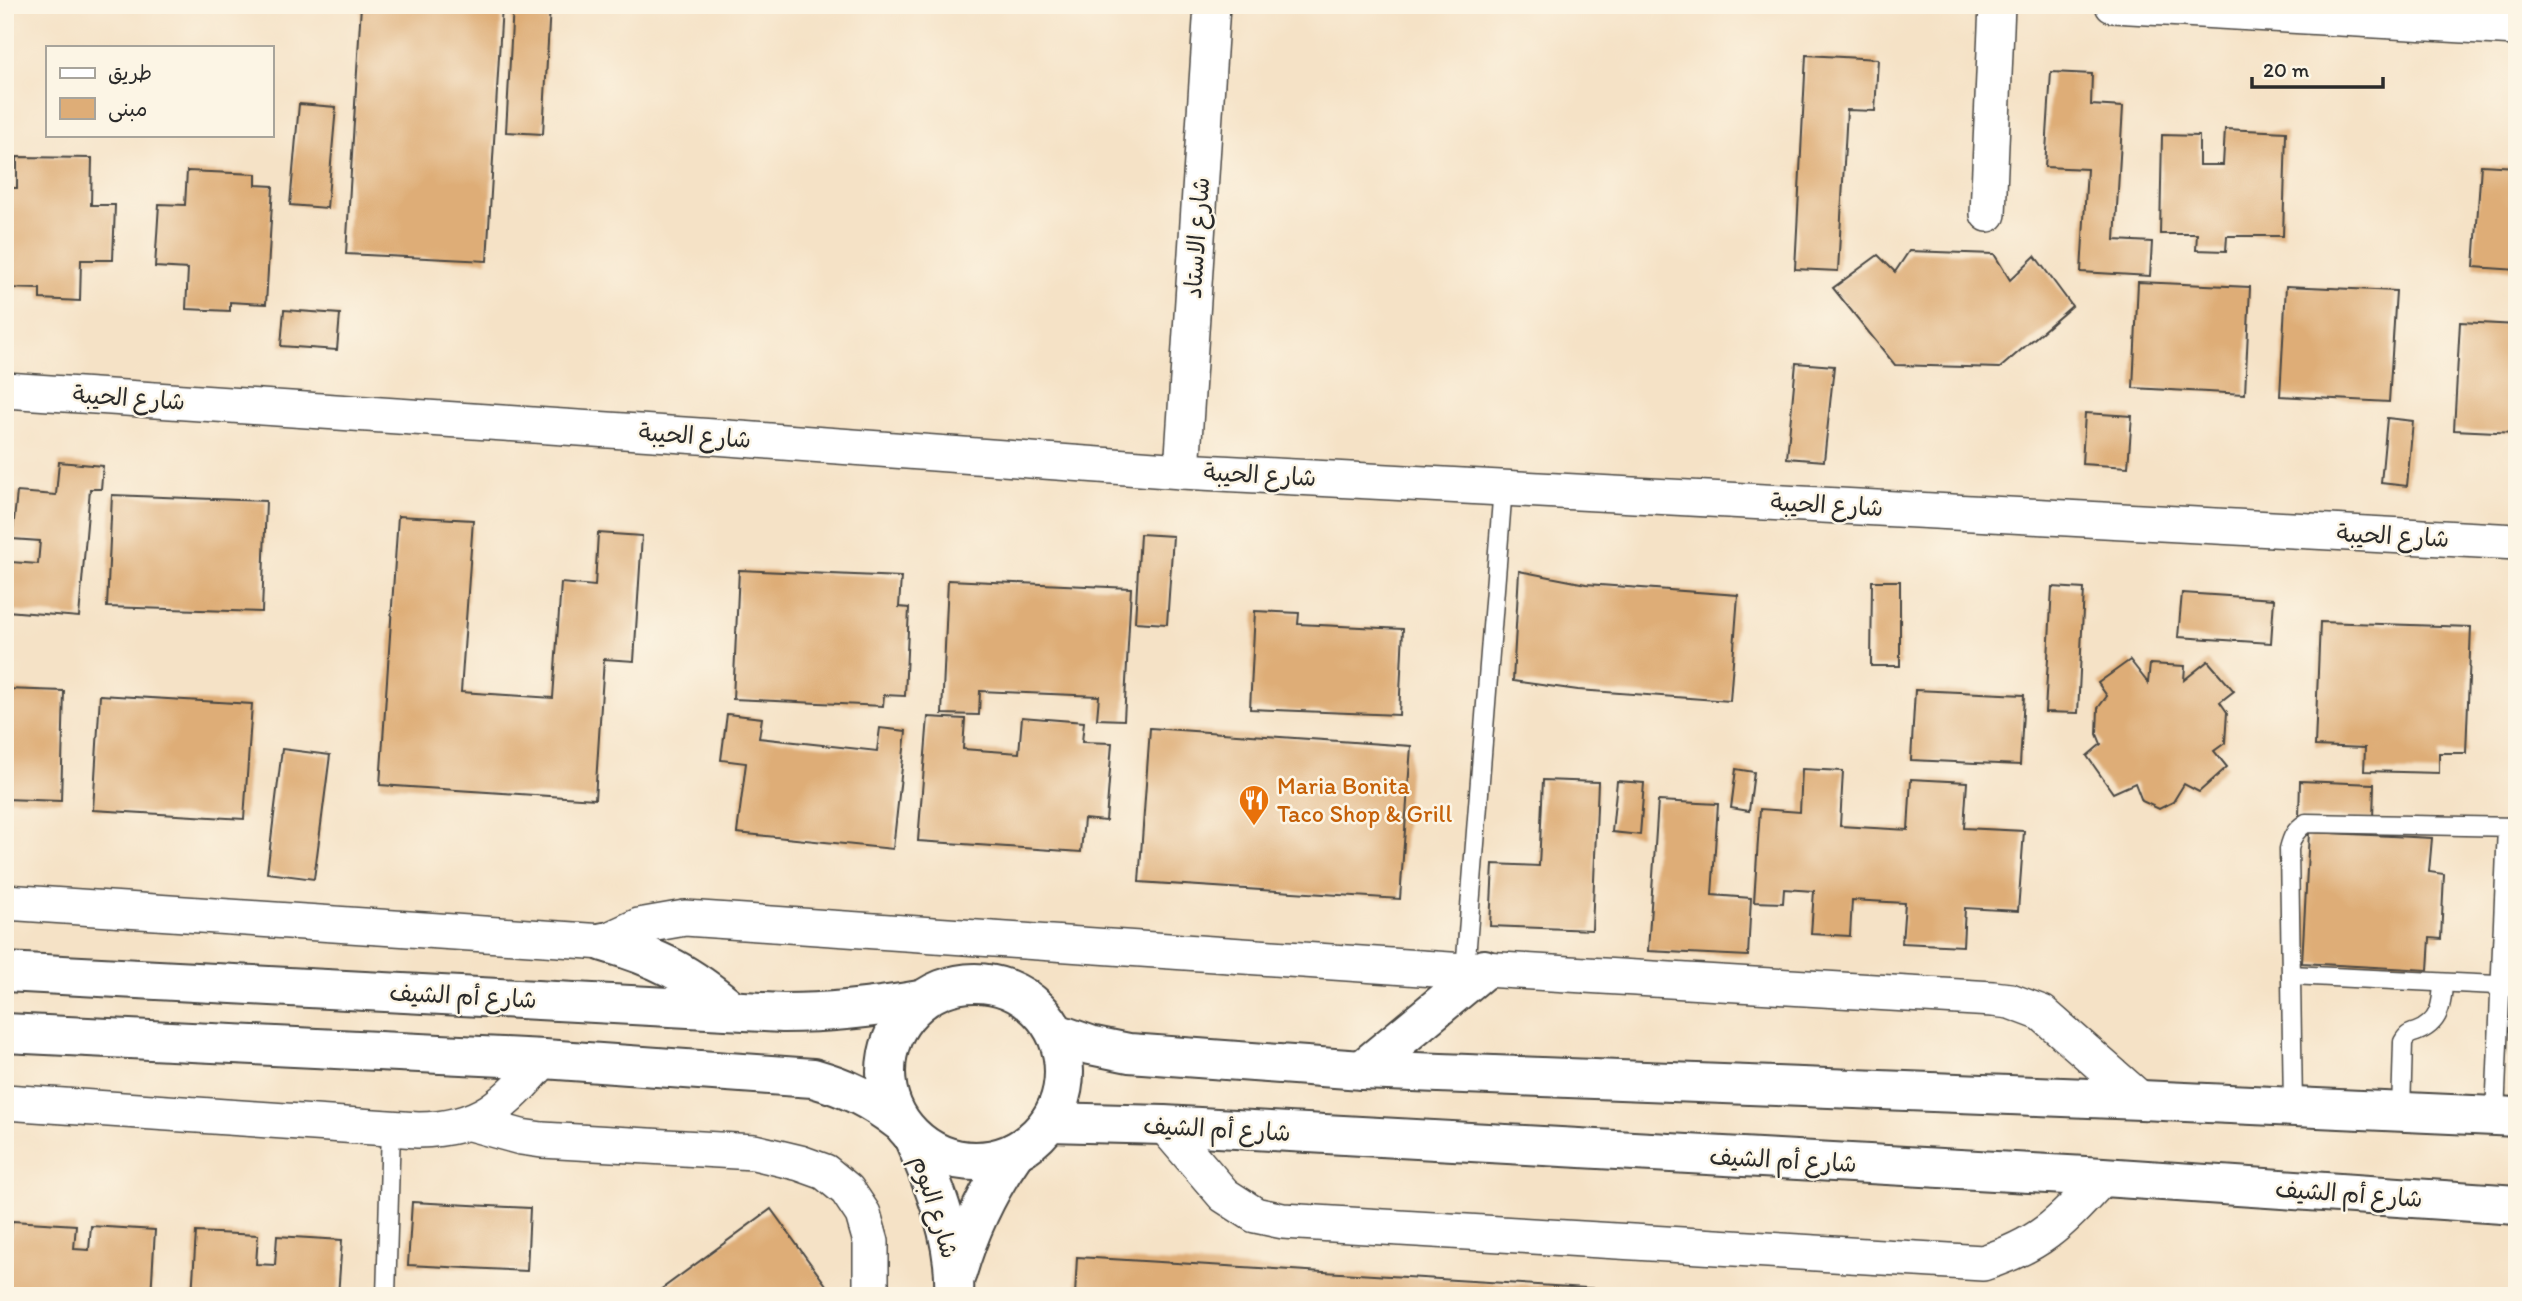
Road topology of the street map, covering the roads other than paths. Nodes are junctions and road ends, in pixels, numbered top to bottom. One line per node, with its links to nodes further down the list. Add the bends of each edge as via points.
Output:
1 (1212, 5): 7 (street, شارع الاستاد)
2 (1997, 5): 5 (street)
3 (2113, 5): 4 (street)
4 (2517, 28)
5 (1988, 214)
6 (5, 390): 7 (street, شارع الحيبة)
7 (1182, 471): 8 (street, شارع الحيبة)
8 (1503, 487): 9 (street, شارع الحيبة); 13 (lane)
9 (2517, 542)
10 (2512, 827): 15 (lane, via 2306,823 2298,828 2289,849); 17 (lane)
11 (5, 902): 12 (street)
12 (604, 942): 13 (street, via 639,926 685,918); 19 (main road, via 673,967)
13 (1474, 970): 23 (main road); 24 (street, via 2010,1001 2050,1018)
14 (5, 972): 19 (main road, شارع أم الشيف)
15 (2291, 975): 16 (lane); 26 (lane)
16 (2443, 984): 17 (lane); 27 (lane, via 2438,1016 2403,1042)
17 (2508, 985): 28 (lane)
18 (920, 1000): 19 (main road, شارع أم الشيف, via 830,1013); 21 (main road, via 944,988 996,985 1041,1011); 33 (main road, via 889,1044 885,1070 888,1096)
19 (732, 1010)
20 (5, 1033): 22 (main road)
21 (1056, 1033): 23 (main road, via 1129,1053); 29 (main road, via 1064,1079)
22 (544, 1059): 30 (street, via 500,1107); 33 (main road, via 813,1078 873,1101)
23 (1362, 1070): 24 (main road)
24 (2141, 1100): 26 (main road)
25 (5, 1102): 32 (street)
26 (2293, 1107): 27 (main road)
27 (2401, 1112): 28 (main road)
28 (2506, 1117)
29 (1049, 1122): 31 (main road, شارع أم الشيف); 34 (main road)
30 (470, 1123): 32 (street, via 444,1130); 39 (street, via 542,1140 754,1152 825,1172 848,1190 863,1214 871,1242)
31 (1164, 1125): 35 (main road, شارع أم الشيف); 35 (street, via 1224,1195 1255,1215 1283,1222 1983,1263 2040,1238)
32 (391, 1128): 38 (lane)
33 (906, 1129): 34 (main road, via 940,1154 972,1161 995,1160); 37 (main road, شارع البوم, via 940,1206)
34 (1015, 1152): 37 (main road, شارع البوم, via 978,1212)
35 (2102, 1177): 36 (main road, شارع أم الشيف)
36 (2517, 1205)
37 (955, 1287)
38 (386, 1296)
39 (871, 1296)

